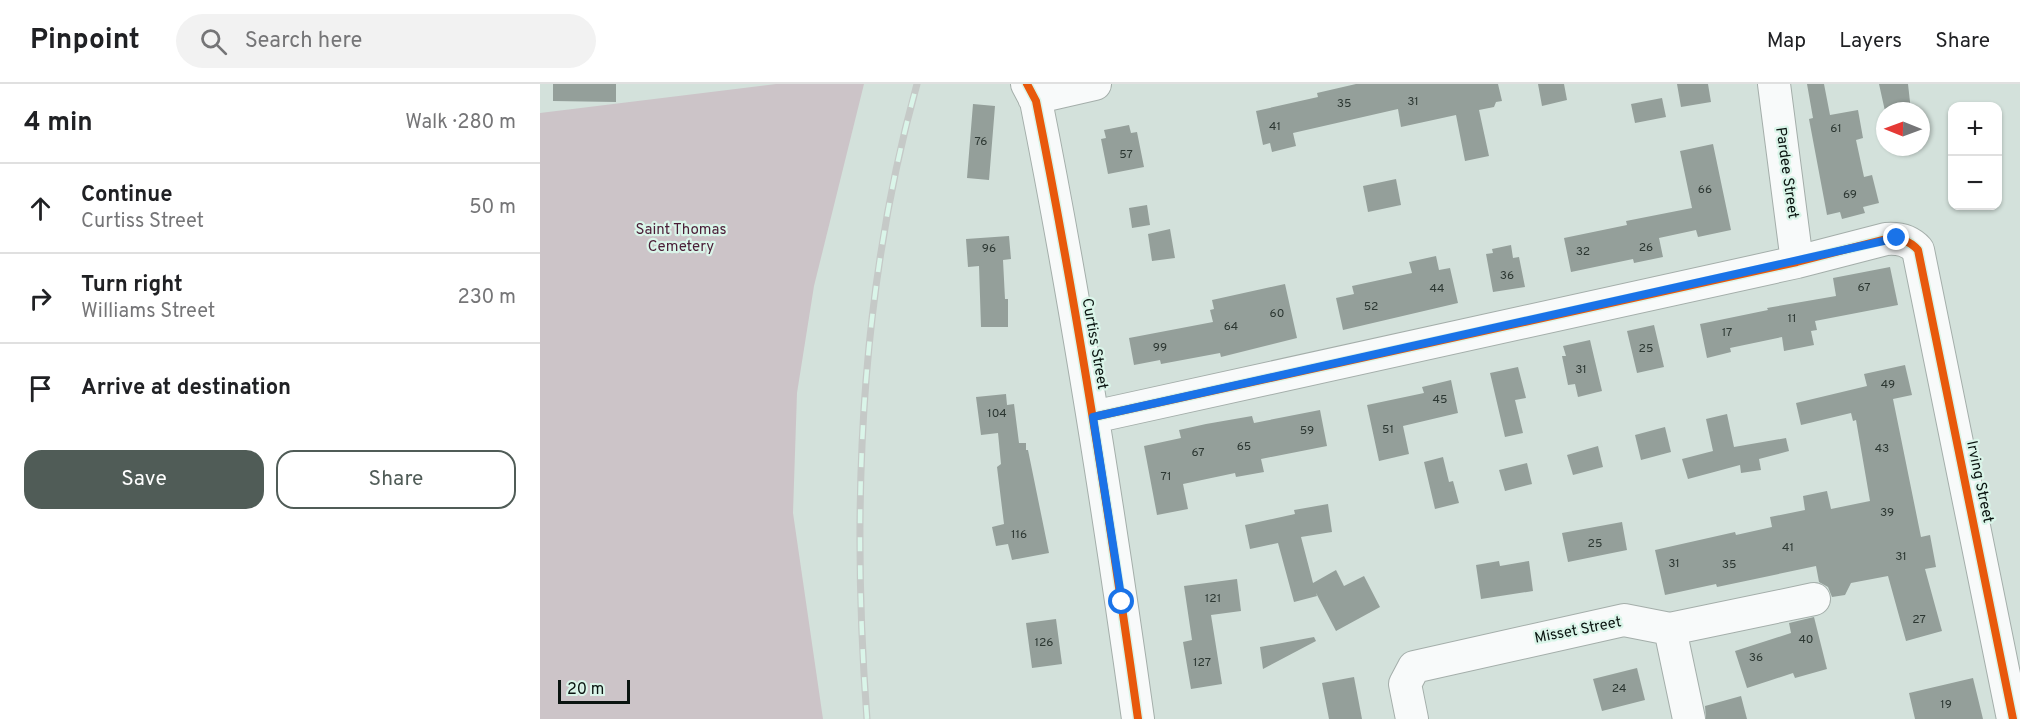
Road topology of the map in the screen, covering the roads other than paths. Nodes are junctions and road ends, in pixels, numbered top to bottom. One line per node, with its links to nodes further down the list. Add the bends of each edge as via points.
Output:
1 (1095, 84): 3 (street)
2 (1774, 84): 4 (street, Pardee Street)
3 (1031, 91): 5 (street, Curtiss Street, via 1051,177)
4 (1797, 262): 5 (street); 11 (street, Irving Street, via 1897,238 1918,250)
5 (1093, 417): 8 (street, Curtiss Street)
6 (1814, 599): 7 (street, Misset Street)
7 (1670, 629): 9 (street, Misset Street, via 1624,620 1414,667 1405,684); 10 (street)
8 (1138, 719)
9 (1412, 719)
10 (1689, 719)
11 (2013, 719)

